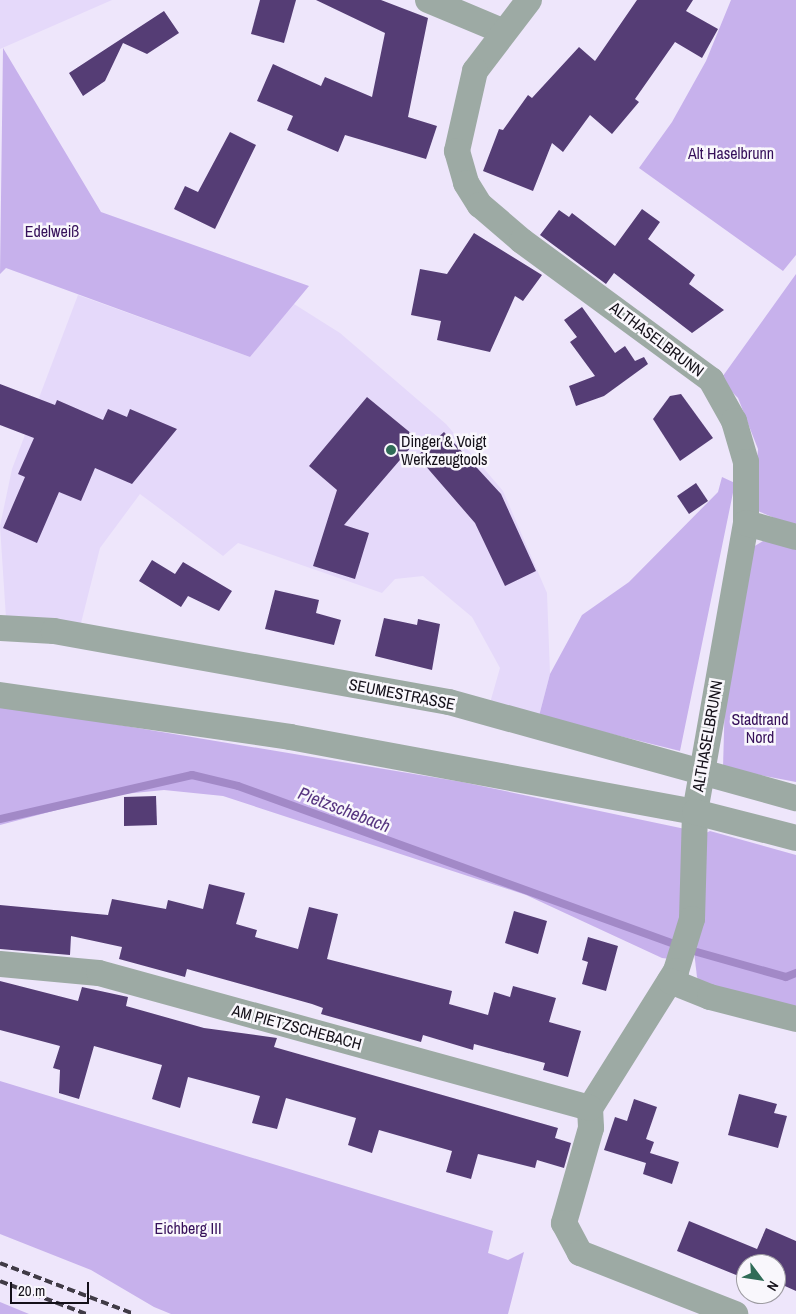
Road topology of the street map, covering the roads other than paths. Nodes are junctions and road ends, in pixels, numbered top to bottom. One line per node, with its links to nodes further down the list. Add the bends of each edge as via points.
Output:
1 (428, 0): 3 (street)
2 (529, 0): 3 (street, ALTHASELBRUNN)
3 (502, 31): 4 (street, ALTHASELBRUNN, via 475,72 457,151 466,183 480,205 522,241 711,380 734,421 746,462)
4 (746, 523): 5 (street); 8 (street, ALTHASELBRUNN)
5 (796, 537)
6 (0, 628): 8 (street, SEUMESTRASSE, via 54,631 449,702)
7 (0, 695): 10 (street, via 290,737)
8 (702, 770): 9 (street, SEUMESTRASSE); 10 (street, ALTHASELBRUNN)
9 (796, 798)
10 (695, 812): 11 (street); 13 (street, via 692,919)
11 (796, 838)
12 (0, 964): 15 (street, AM PIETZSCHEBACH, via 99,973)
13 (670, 981): 14 (street, via 710,997); 15 (street)
14 (796, 1019)
15 (590, 1108): 16 (street, via 591,1128 564,1223 580,1253)
16 (735, 1314)

